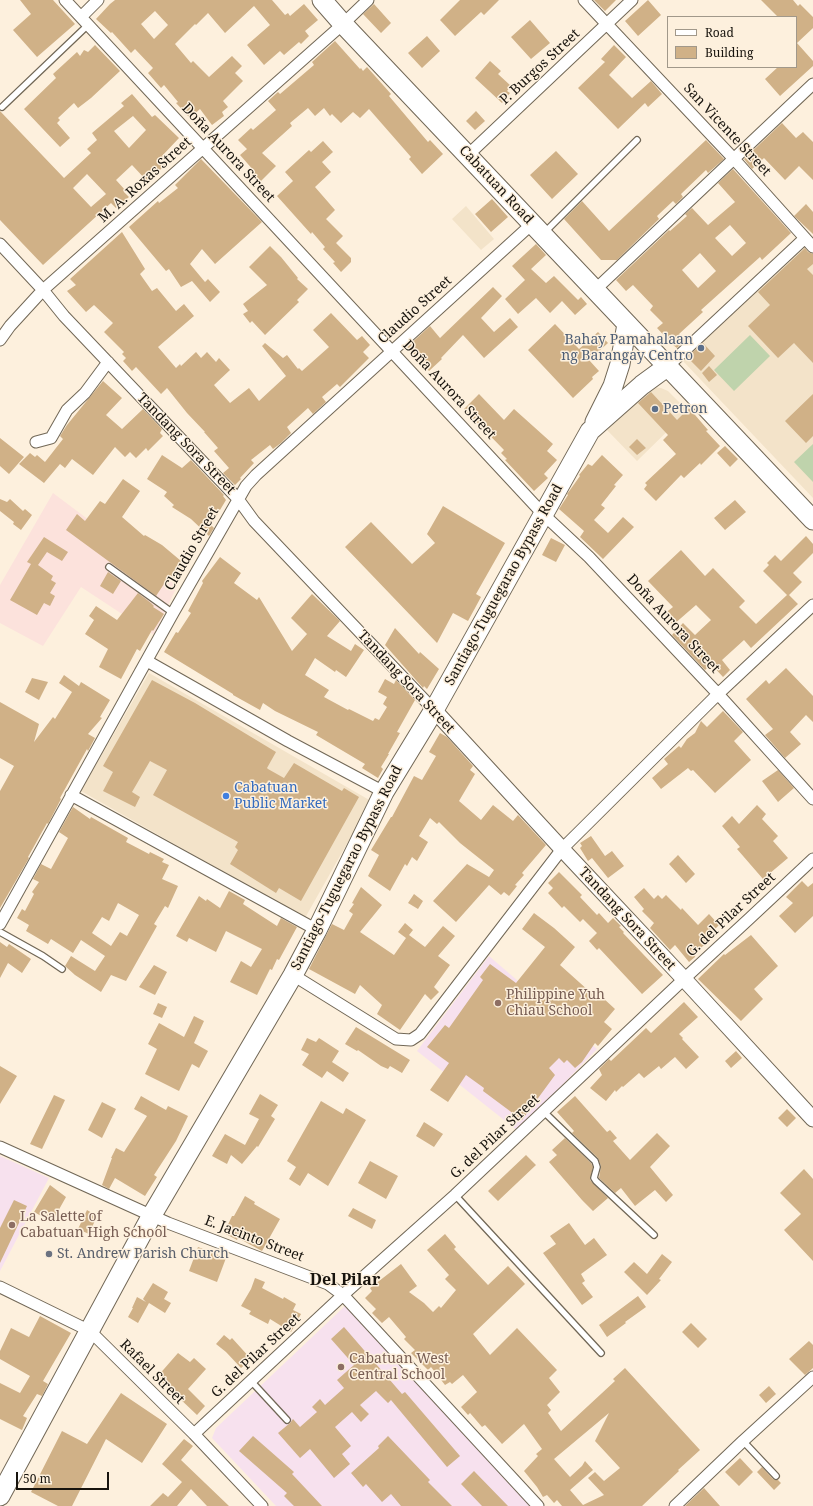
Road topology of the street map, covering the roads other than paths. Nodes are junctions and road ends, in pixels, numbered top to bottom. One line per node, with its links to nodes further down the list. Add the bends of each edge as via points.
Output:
1 (65, 0): 7 (street, Doña Aurora Street)
2 (98, 0): 7 (street)
3 (368, 0): 8 (street, M. A. Roxas Street)
4 (584, 0): 9 (street, San Vicente Street)
5 (632, 0): 9 (street, P. Burgos Street)
6 (324, 2): 8 (highway, Cabatuan Road)
7 (84, 21): 11 (lane); 13 (street, Doña Aurora Street)
8 (343, 24): 13 (street, M. A. Roxas Street); 14 (highway, Cabatuan Road)
9 (606, 24): 14 (street, P. Burgos Street); 15 (street, San Vicente Street)
10 (813, 84): 15 (street)
11 (2, 107)
12 (637, 140): 16 (lane)
13 (203, 148): 21 (street, M. A. Roxas Street); 24 (street, Doña Aurora Street)
14 (468, 155): 16 (highway, Cabatuan Road)
15 (734, 159): 17 (street, San Vicente Street); 20 (street)
16 (537, 229): 20 (highway, Cabatuan Road); 24 (street, Claudio Street)
17 (805, 238): 19 (street, San Vicente Street); 26 (street)
18 (0, 244): 21 (street, Tandang Sora Street)
19 (813, 247)
20 (596, 289): 22 (highway, Cabatuan Road)
21 (43, 290): 23 (street, M. A. Roxas Street); 25 (street, Tandang Sora Street)
22 (627, 324): 26 (highway, Cabatuan Road); 27 (highway, via 613,386)
23 (0, 340)
24 (392, 351): 29 (street, Claudio Street, via 256,474); 30 (street, Doña Aurora Street)
25 (108, 362): 28 (street, via 85,393 67,410 51,438); 29 (street, Tandang Sora Street)
26 (668, 366): 27 (highway, Santiago-Tuguegarao Bypass Road, via 642,385); 31 (highway)
27 (590, 431): 30 (highway, Santiago-Tuguegarao Bypass Road)
28 (36, 442)
29 (238, 499): 34 (street, Claudio Street); 37 (street, Tandang Sora Street, via 254,521)
30 (543, 514): 36 (street, Doña Aurora Street, via 589,557); 37 (highway, Santiago-Tuguegarao Bypass Road)
31 (813, 520)
32 (109, 567): 34 (lane)
33 (813, 605): 36 (street)
34 (173, 613): 35 (street, Claudio Street)
35 (147, 661): 38 (street); 39 (street, Claudio Street)
36 (718, 694): 40 (street, Doña Aurora Street); 41 (street)
37 (434, 710): 38 (highway, Santiago-Tuguegarao Bypass Road); 41 (street, Tandang Sora Street)
38 (384, 792): 44 (highway, Santiago-Tuguegarao Bypass Road)
39 (71, 795): 43 (street, Claudio Street); 44 (street)
40 (813, 799)
41 (562, 849): 47 (street, via 420,1034 411,1040 396,1039); 48 (street, Tandang Sora Street)
42 (813, 859): 48 (street, G. del Pilar Street)
43 (0, 924)
44 (317, 930): 47 (highway, Santiago-Tuguegarao Bypass Road)
45 (0, 932): 46 (lane)
46 (62, 969)
47 (293, 975): 53 (highway, Santiago-Tuguegarao Bypass Road)
48 (684, 978): 49 (street, G. del Pilar Street); 50 (street, Tandang Sora Street)
49 (544, 1112): 52 (street, G. del Pilar Street); 54 (lane, via 595,1161 596,1181)
50 (813, 1119)
51 (0, 1147): 53 (street, E. Jacinto Street)
52 (455, 1195): 56 (street, G. del Pilar Street); 58 (lane)
53 (152, 1215): 56 (street, E. Jacinto Street, via 328,1284); 57 (highway, Santiago-Tuguegarao Bypass Road)
54 (654, 1235)
55 (0, 1287): 57 (street, Rafael Street)
56 (343, 1295): 60 (street, G. del Pilar Street); 67 (street, E. Jacinto Street)
57 (90, 1331): 62 (street, Rafael Street); 65 (highway, Santiago-Tuguegarao Bypass Road)
58 (601, 1353)
59 (813, 1378): 63 (street)
60 (250, 1381): 61 (lane); 62 (street, G. del Pilar Street)
61 (287, 1420)
62 (194, 1434): 66 (street, Rafael Street)
63 (742, 1441): 64 (lane); 68 (street)
64 (776, 1476)
65 (0, 1496)
66 (262, 1506)
67 (538, 1506)
68 (675, 1506)

